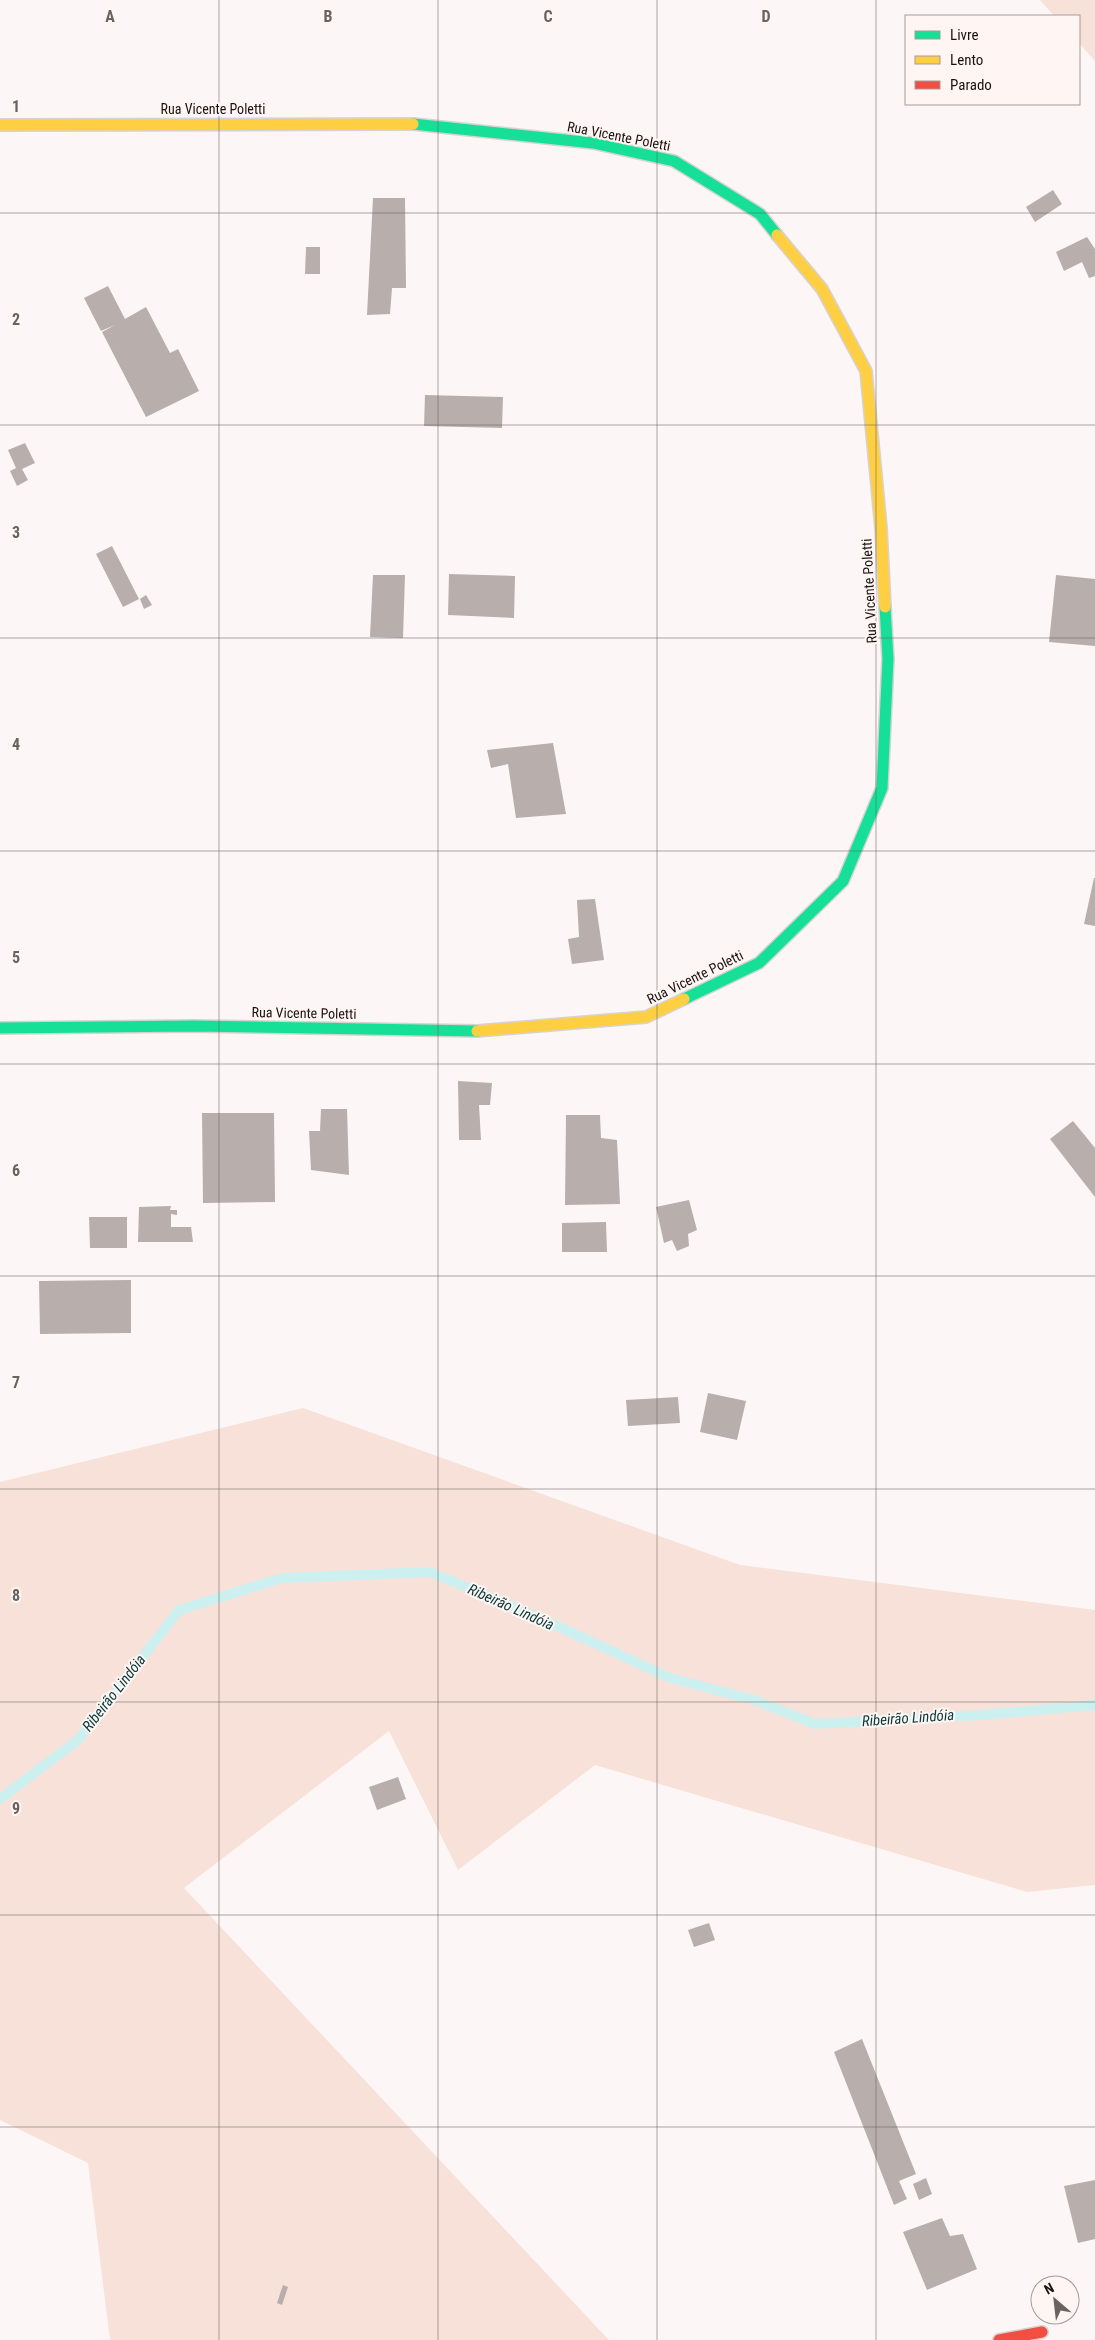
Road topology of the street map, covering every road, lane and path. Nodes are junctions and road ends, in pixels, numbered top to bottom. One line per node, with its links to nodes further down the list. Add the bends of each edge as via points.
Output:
1 (0, 125): 2 (street, Rua Vicente Poletti, via 428,124 593,143 674,161 760,214 822,289 866,371 881,528 888,659 882,788 843,881 759,963 646,1017 480,1032 193,1026)
2 (0, 1028)
3 (1042, 2332): 4 (street)
4 (999, 2340)

